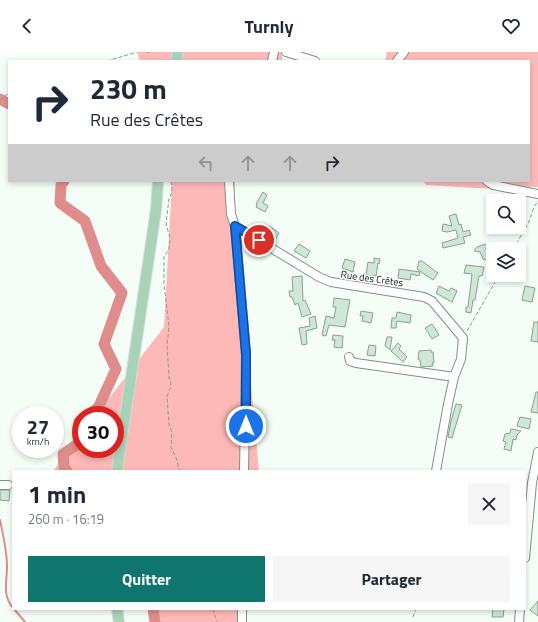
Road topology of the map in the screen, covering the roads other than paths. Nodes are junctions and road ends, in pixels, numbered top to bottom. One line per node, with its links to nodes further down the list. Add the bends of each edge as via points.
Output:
1 (286, 52): 3 (street)
2 (404, 52): 4 (street)
3 (312, 60)
4 (398, 60)
5 (158, 182): 10 (main road)
6 (163, 182): 10 (main road)
7 (229, 182): 11 (street, via 230,214)
8 (488, 182): 9 (street)
9 (538, 194)
10 (156, 210): 15 (main road)
11 (235, 226): 13 (street, Rue des Crêtes, via 331,282 424,297 432,301 462,338 461,359); 16 (street, via 246,354)
12 (349, 357): 13 (street, via 350,361 356,363)
13 (454, 377): 17 (street)
14 (538, 452): 18 (street, via 532,482)
15 (117, 470)
16 (244, 470)
17 (436, 470)
18 (526, 547)
19 (117, 610): 22 (main road)
20 (242, 610): 23 (street)
21 (520, 610): 24 (street)
22 (118, 622)
23 (242, 622)
24 (519, 622)

